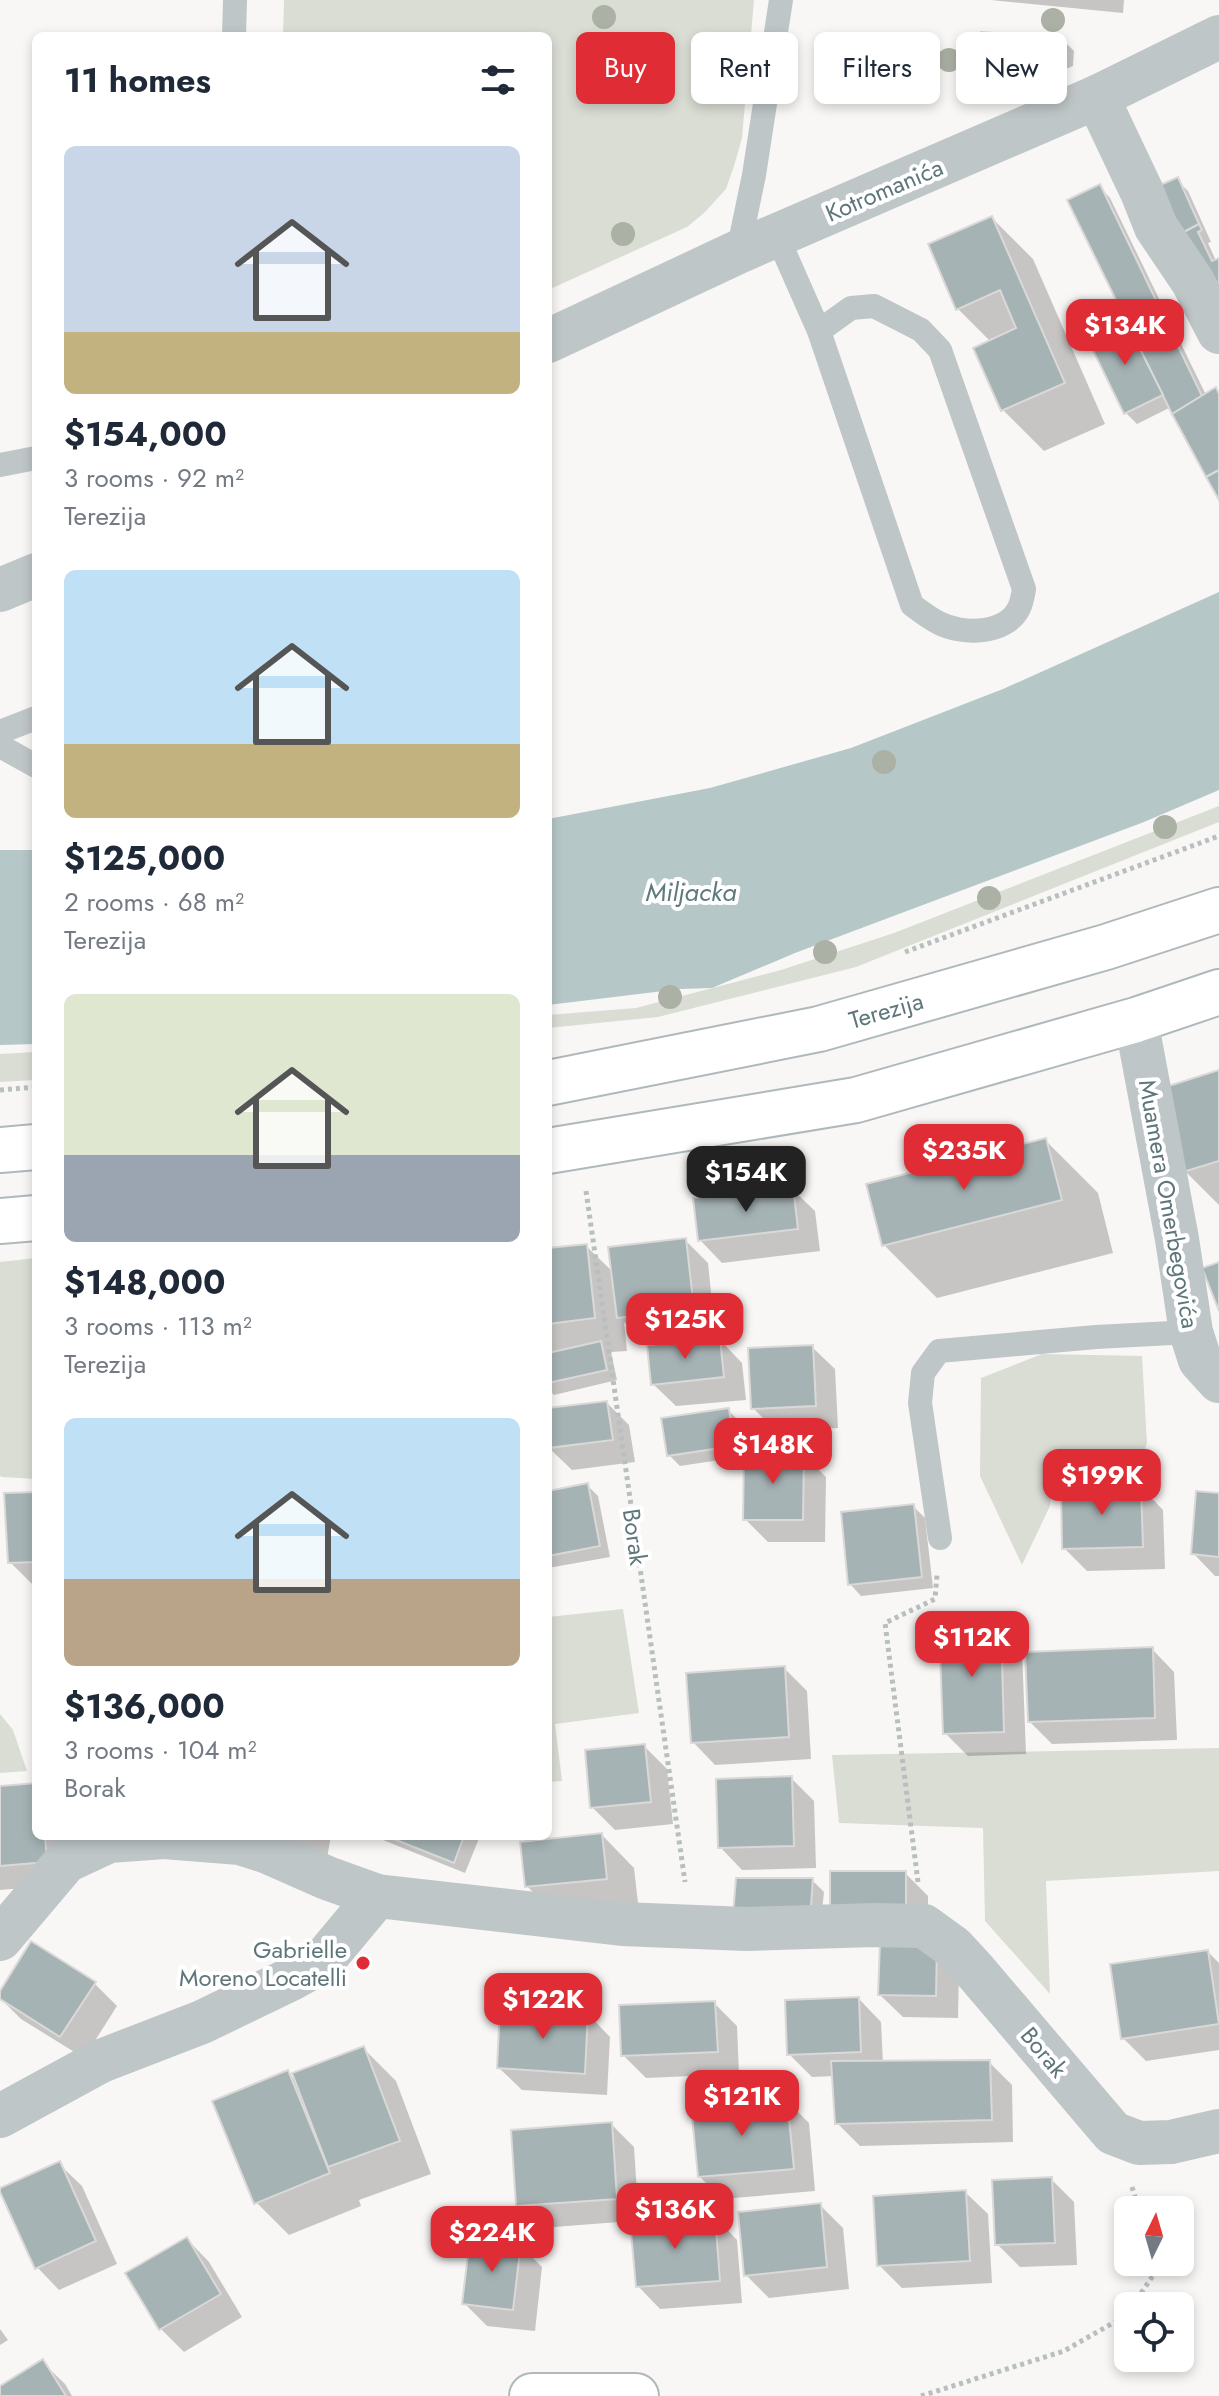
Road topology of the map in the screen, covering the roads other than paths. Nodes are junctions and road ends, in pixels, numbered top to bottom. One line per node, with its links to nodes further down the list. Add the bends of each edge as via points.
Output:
1 (235, 0): 3 (lane)
2 (781, 0): 6 (lane, via 754,175)
3 (234, 32)
4 (1219, 37): 5 (street, Kotromanića)
5 (1097, 97): 6 (street, Kotromanića); 8 (street, via 1156,227)
6 (757, 244): 7 (lane); 9 (street, Kotromanića)
7 (819, 331): 7 (lane, via 912,605 961,631 1008,621 1019,608 1024,589 940,350 921,330 874,306 851,308)
8 (1219, 332)
9 (552, 339)
10 (32, 459): 11 (lane)
11 (0, 465)
12 (32, 577): 13 (street)
13 (0, 590)
14 (32, 720): 15 (lane)
15 (0, 732)
16 (0, 746): 17 (lane)
17 (32, 764)
18 (1219, 910): 21 (main road, Terezija, via 819,1029)
19 (1219, 992): 20 (main road)
20 (1136, 1020): 23 (main road, via 856,1100); 27 (street, Muamera Omerbegovića)
21 (552, 1082)
22 (32, 1147): 24 (main road)
23 (564, 1149)
24 (0, 1150)
25 (32, 1218): 26 (main road)
26 (0, 1221)
27 (1191, 1332): 28 (street, Muamera Omerbegovića, via 1200,1360); 29 (lane, via 939,1351 923,1373 920,1403)
28 (1219, 1381)
29 (940, 1538)
30 (123, 1840): 33 (street, via 66,1861)
31 (202, 1840): 32 (street, via 240,1843)
32 (377, 1896): 34 (street, via 322,1962 202,2022 101,2061); 35 (street, Borak, via 622,1924 746,1929 924,1926 976,1972 1113,2133 1139,2143)
33 (0, 1939)
34 (0, 2116)
35 (1219, 2131)
36 (532, 2396): 37 (main road)
37 (636, 2396)

